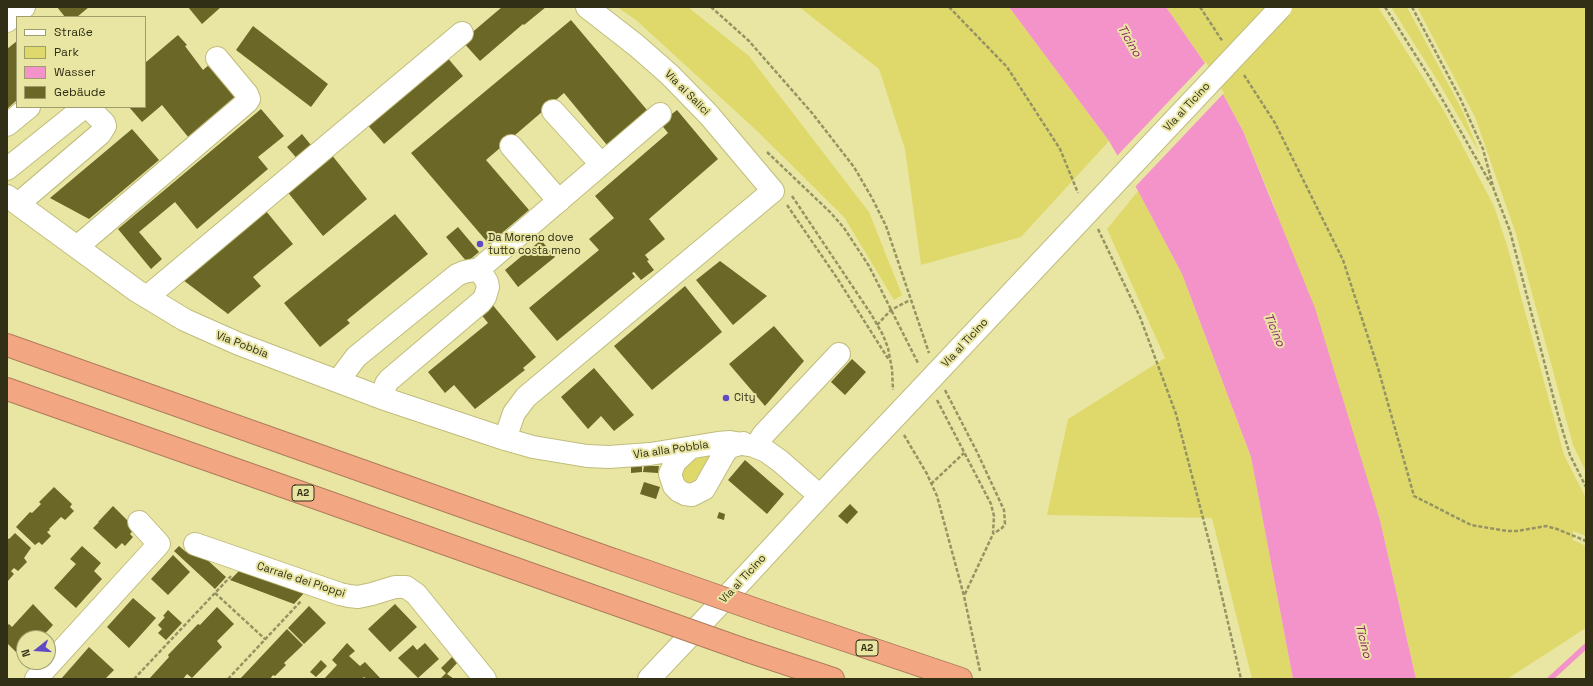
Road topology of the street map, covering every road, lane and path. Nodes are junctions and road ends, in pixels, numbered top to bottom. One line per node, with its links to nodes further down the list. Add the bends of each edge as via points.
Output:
1 (24, 7): 9 (street)
2 (587, 7): 24 (street, Via ai Salici, via 670,75 709,115)
3 (711, 7): 25 (path, via 749,41 812,113 854,167)
4 (949, 7): 26 (path, via 1007,67 1060,150)
5 (1200, 7): 11 (path)
6 (1281, 7): 46 (street, Via al Ticino, bridge)
7 (1385, 7): 23 (path, via 1430,78)
8 (1412, 7): 23 (path, via 1460,98 1483,150)
9 (7, 21)
10 (462, 33): 32 (street)
11 (1225, 45)
12 (216, 58): 30 (street, via 247,94 247,102)
13 (1242, 71): 55 (path, via 1275,124 1343,260 1378,368 1414,496 1471,525 1507,531 1546,526)
14 (27, 108): 17 (street)
15 (553, 111): 21 (street)
16 (660, 114): 21 (street)
17 (7, 125)
18 (511, 146): 28 (street)
19 (765, 150): 34 (path, via 844,228)
20 (293, 159): 32 (street)
21 (601, 164): 28 (street)
22 (7, 169): 27 (street, via 83,108 91,110 104,123 100,134)
23 (1494, 190): 52 (path, via 1510,231 1570,455)
24 (774, 191): 39 (path, via 833,272); 47 (street, via 526,398 514,414)
25 (872, 198)
26 (1081, 198)
27 (13, 200): 30 (street, Via Pobbia)
28 (559, 201): 31 (street)
29 (1096, 226): 69 (path, via 1140,317 1176,414 1211,549)
30 (77, 247): 32 (street, Via Pobbia)
31 (479, 269): 41 (street, via 457,275 362,352 350,364); 43 (street, via 488,287 485,297 389,380)
32 (142, 294): 41 (street, Via Pobbia, via 211,333)
33 (910, 300): 34 (path)
34 (891, 310): 35 (path); 40 (path)
35 (878, 325)
36 (7, 332): 45 (highway, A2)
37 (7, 345): 45 (highway, A2)
38 (839, 354): 48 (street, via 763,435)
39 (890, 362)
40 (919, 364)
41 (340, 382): 43 (street, Via Pobbia)
42 (7, 389): 68 (highway, A2, bridge)
43 (382, 398): 47 (street, Via Pobbia)
44 (936, 398): 50 (path)
45 (174, 404): 62 (highway, A2, bridge, via 774,616)
46 (905, 407): 51 (path, via 906,439); 53 (street, Via al Ticino)
47 (505, 439): 49 (street, Via alla Pobbia, via 533,447 587,456 631,456)
48 (750, 445): 49 (street, Via alla Pobbia, via 718,443); 49 (street, via 730,447 704,490 692,495 679,491 674,486 670,474 675,462); 53 (street, Via alla Pobbia, via 766,450)
49 (690, 448)
50 (964, 453): 51 (path); 60 (path, via 991,504 994,525 994,534)
51 (932, 484): 60 (path)
52 (1586, 487)
53 (820, 496): 67 (street, Via al Ticino)
54 (139, 522): 63 (street, via 159,544)
55 (1586, 541)
56 (195, 544): 57 (street, Carrale dei Pioppi)
57 (245, 562): 58 (street, Carrale dei Pioppi); 59 (path)
58 (315, 586): 61 (path); 66 (street, Carrale dei Pioppi, via 358,597 402,586 410,589)
59 (215, 593): 61 (path); 64 (path)
60 (964, 596): 62 (path)
61 (265, 639): 65 (path)
62 (971, 675)
63 (36, 679)
64 (134, 679)
65 (228, 679)
66 (485, 679)
67 (649, 679)
68 (833, 679)
69 (1240, 679)

